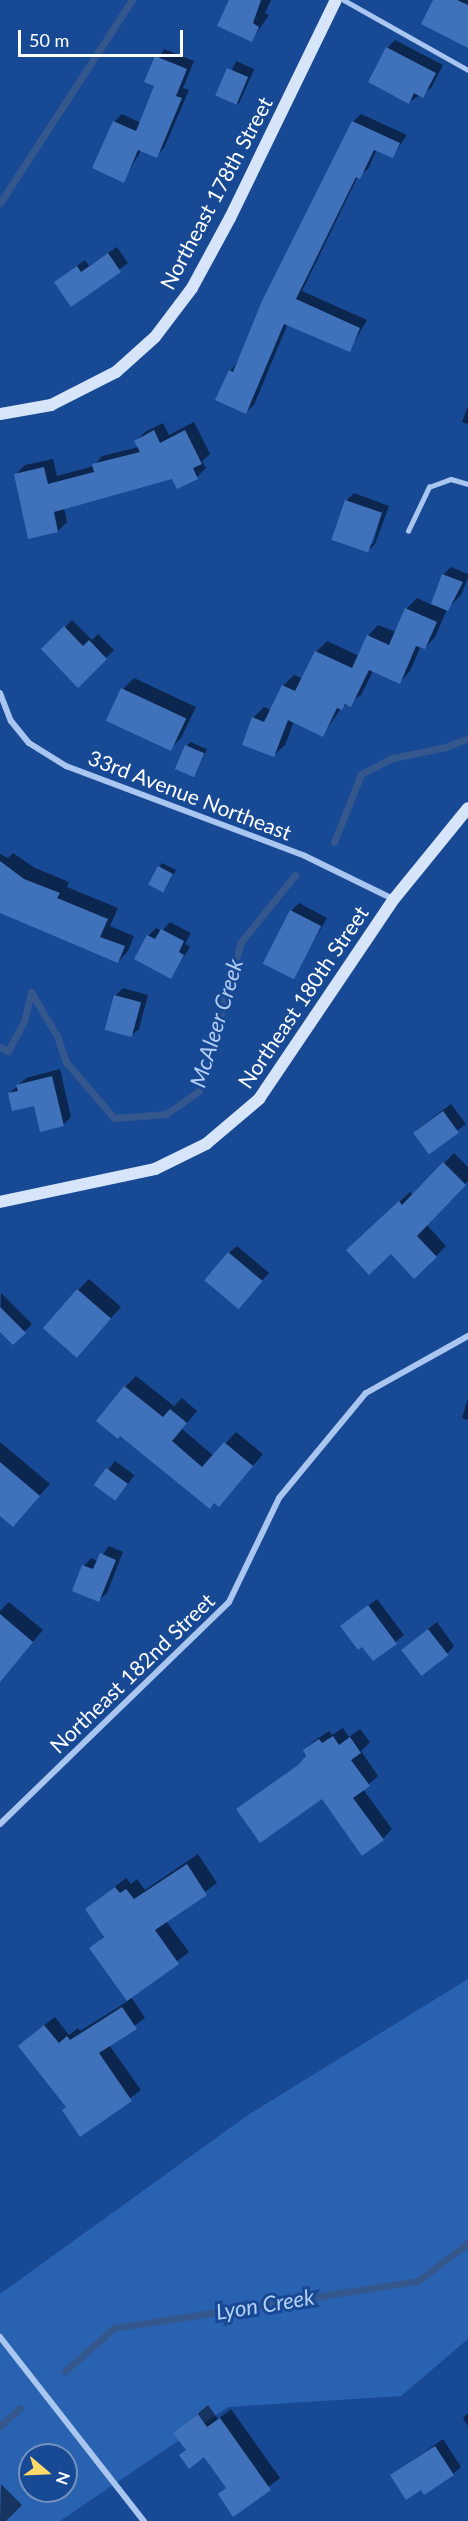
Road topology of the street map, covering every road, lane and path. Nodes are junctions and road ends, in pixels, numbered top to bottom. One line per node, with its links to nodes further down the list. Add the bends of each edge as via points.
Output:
1 (336, 0): 4 (street, Northeast 178th Street, via 230,218 192,288 155,337 116,372 51,405)
2 (344, 0): 3 (lane)
3 (468, 70)
4 (0, 414)
5 (468, 484): 6 (lane, via 451,479 429,487)
6 (408, 531)
7 (0, 693): 9 (street, 33rd Avenue Northeast, via 11,721 29,743 66,766 305,856)
8 (468, 808): 9 (street, Northeast 180th Street)
9 (394, 899): 10 (street, Northeast 180th Street, via 259,1099 206,1144 155,1169)
10 (0, 1202)
11 (468, 1336): 12 (street, Northeast 182nd Street, via 366,1393 279,1498 229,1602)
12 (0, 1824)
13 (0, 2337): 14 (street)
14 (144, 2521)

